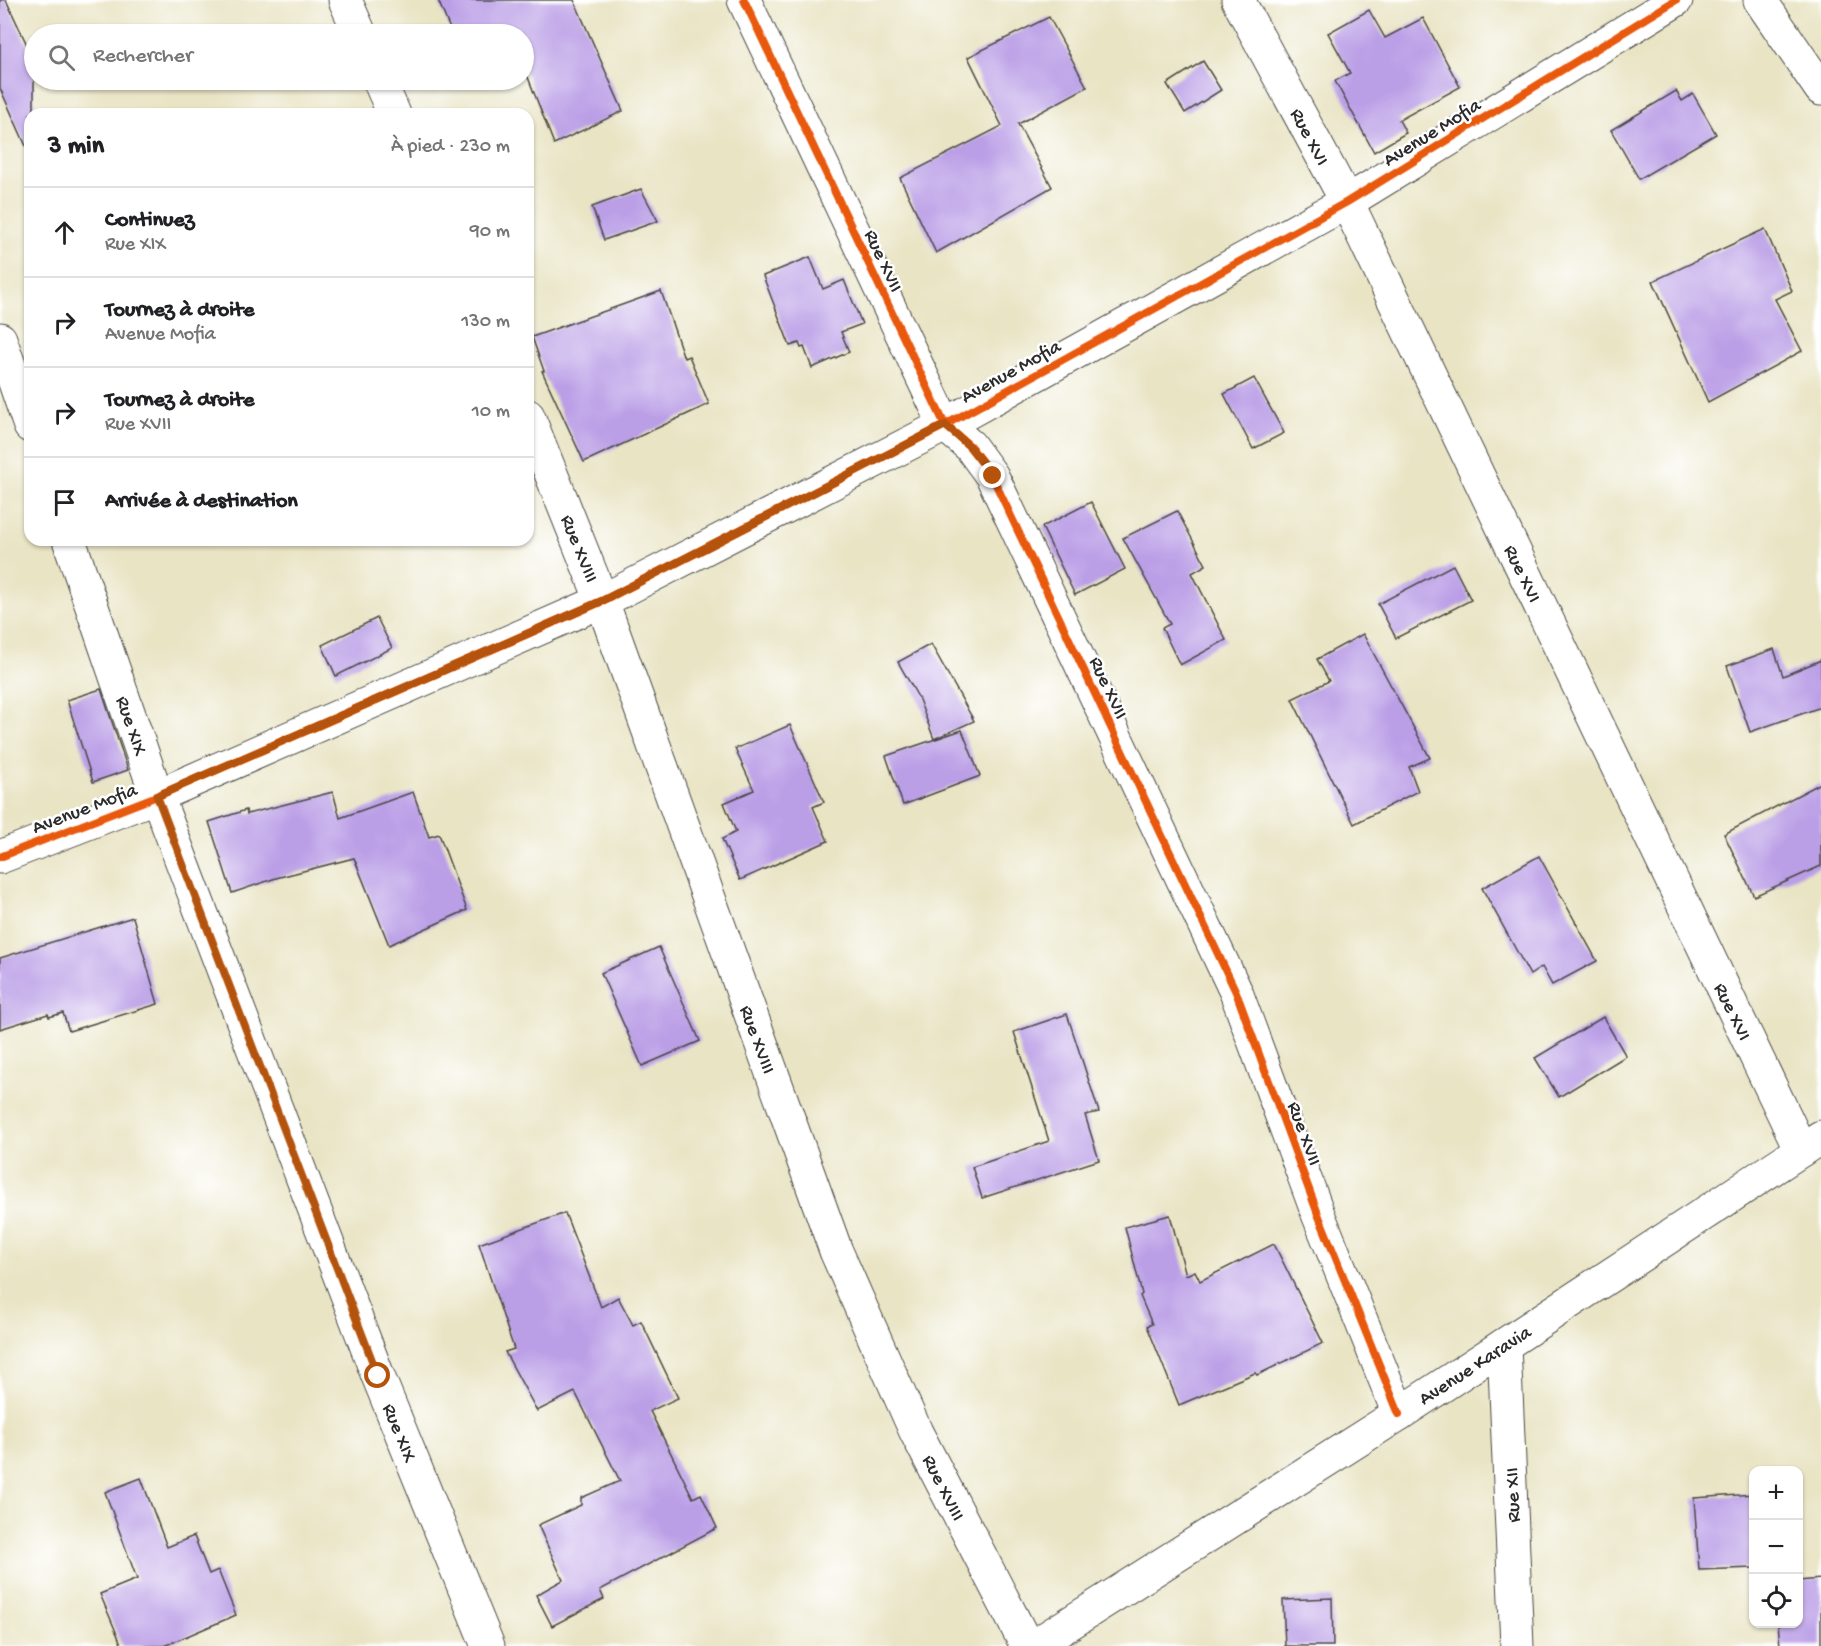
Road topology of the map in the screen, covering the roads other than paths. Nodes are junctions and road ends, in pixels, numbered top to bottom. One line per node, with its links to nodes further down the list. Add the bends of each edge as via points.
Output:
1 (345, 0): 6 (street)
2 (744, 0): 13 (street, Rue XVII)
3 (1238, 0): 10 (street, Rue XVI)
4 (1676, 0): 10 (street, Avenue Mofia)
5 (1760, 0): 7 (street)
6 (356, 24)
7 (1821, 89)
8 (383, 90): 9 (street)
9 (391, 108)
10 (1347, 202): 13 (street, Avenue Mofia); 19 (street, Rue XVI)
11 (0, 339): 12 (street)
12 (24, 409)
13 (945, 425): 16 (street, Avenue Mofia); 21 (street, Rue XVII, via 969,446 993,476 1236,992 1318,1214)
14 (534, 431): 16 (street, Rue XVIII)
15 (71, 546): 17 (street, Rue XIX)
16 (602, 601): 17 (street, Avenue Mofia); 23 (street, Rue XVIII, via 836,1251 916,1432)
17 (157, 796): 18 (street, Avenue Mofia); 22 (street, Rue XIX, via 378,1376)
18 (0, 857)
19 (1811, 1144): 20 (street, Avenue Karavia)
20 (1504, 1345): 21 (street, Avenue Karavia); 25 (street, Rue XII)
21 (1399, 1414): 24 (street, Avenue Karavia)
22 (488, 1646)
23 (1027, 1646)
24 (1034, 1646)
25 (1517, 1646)

